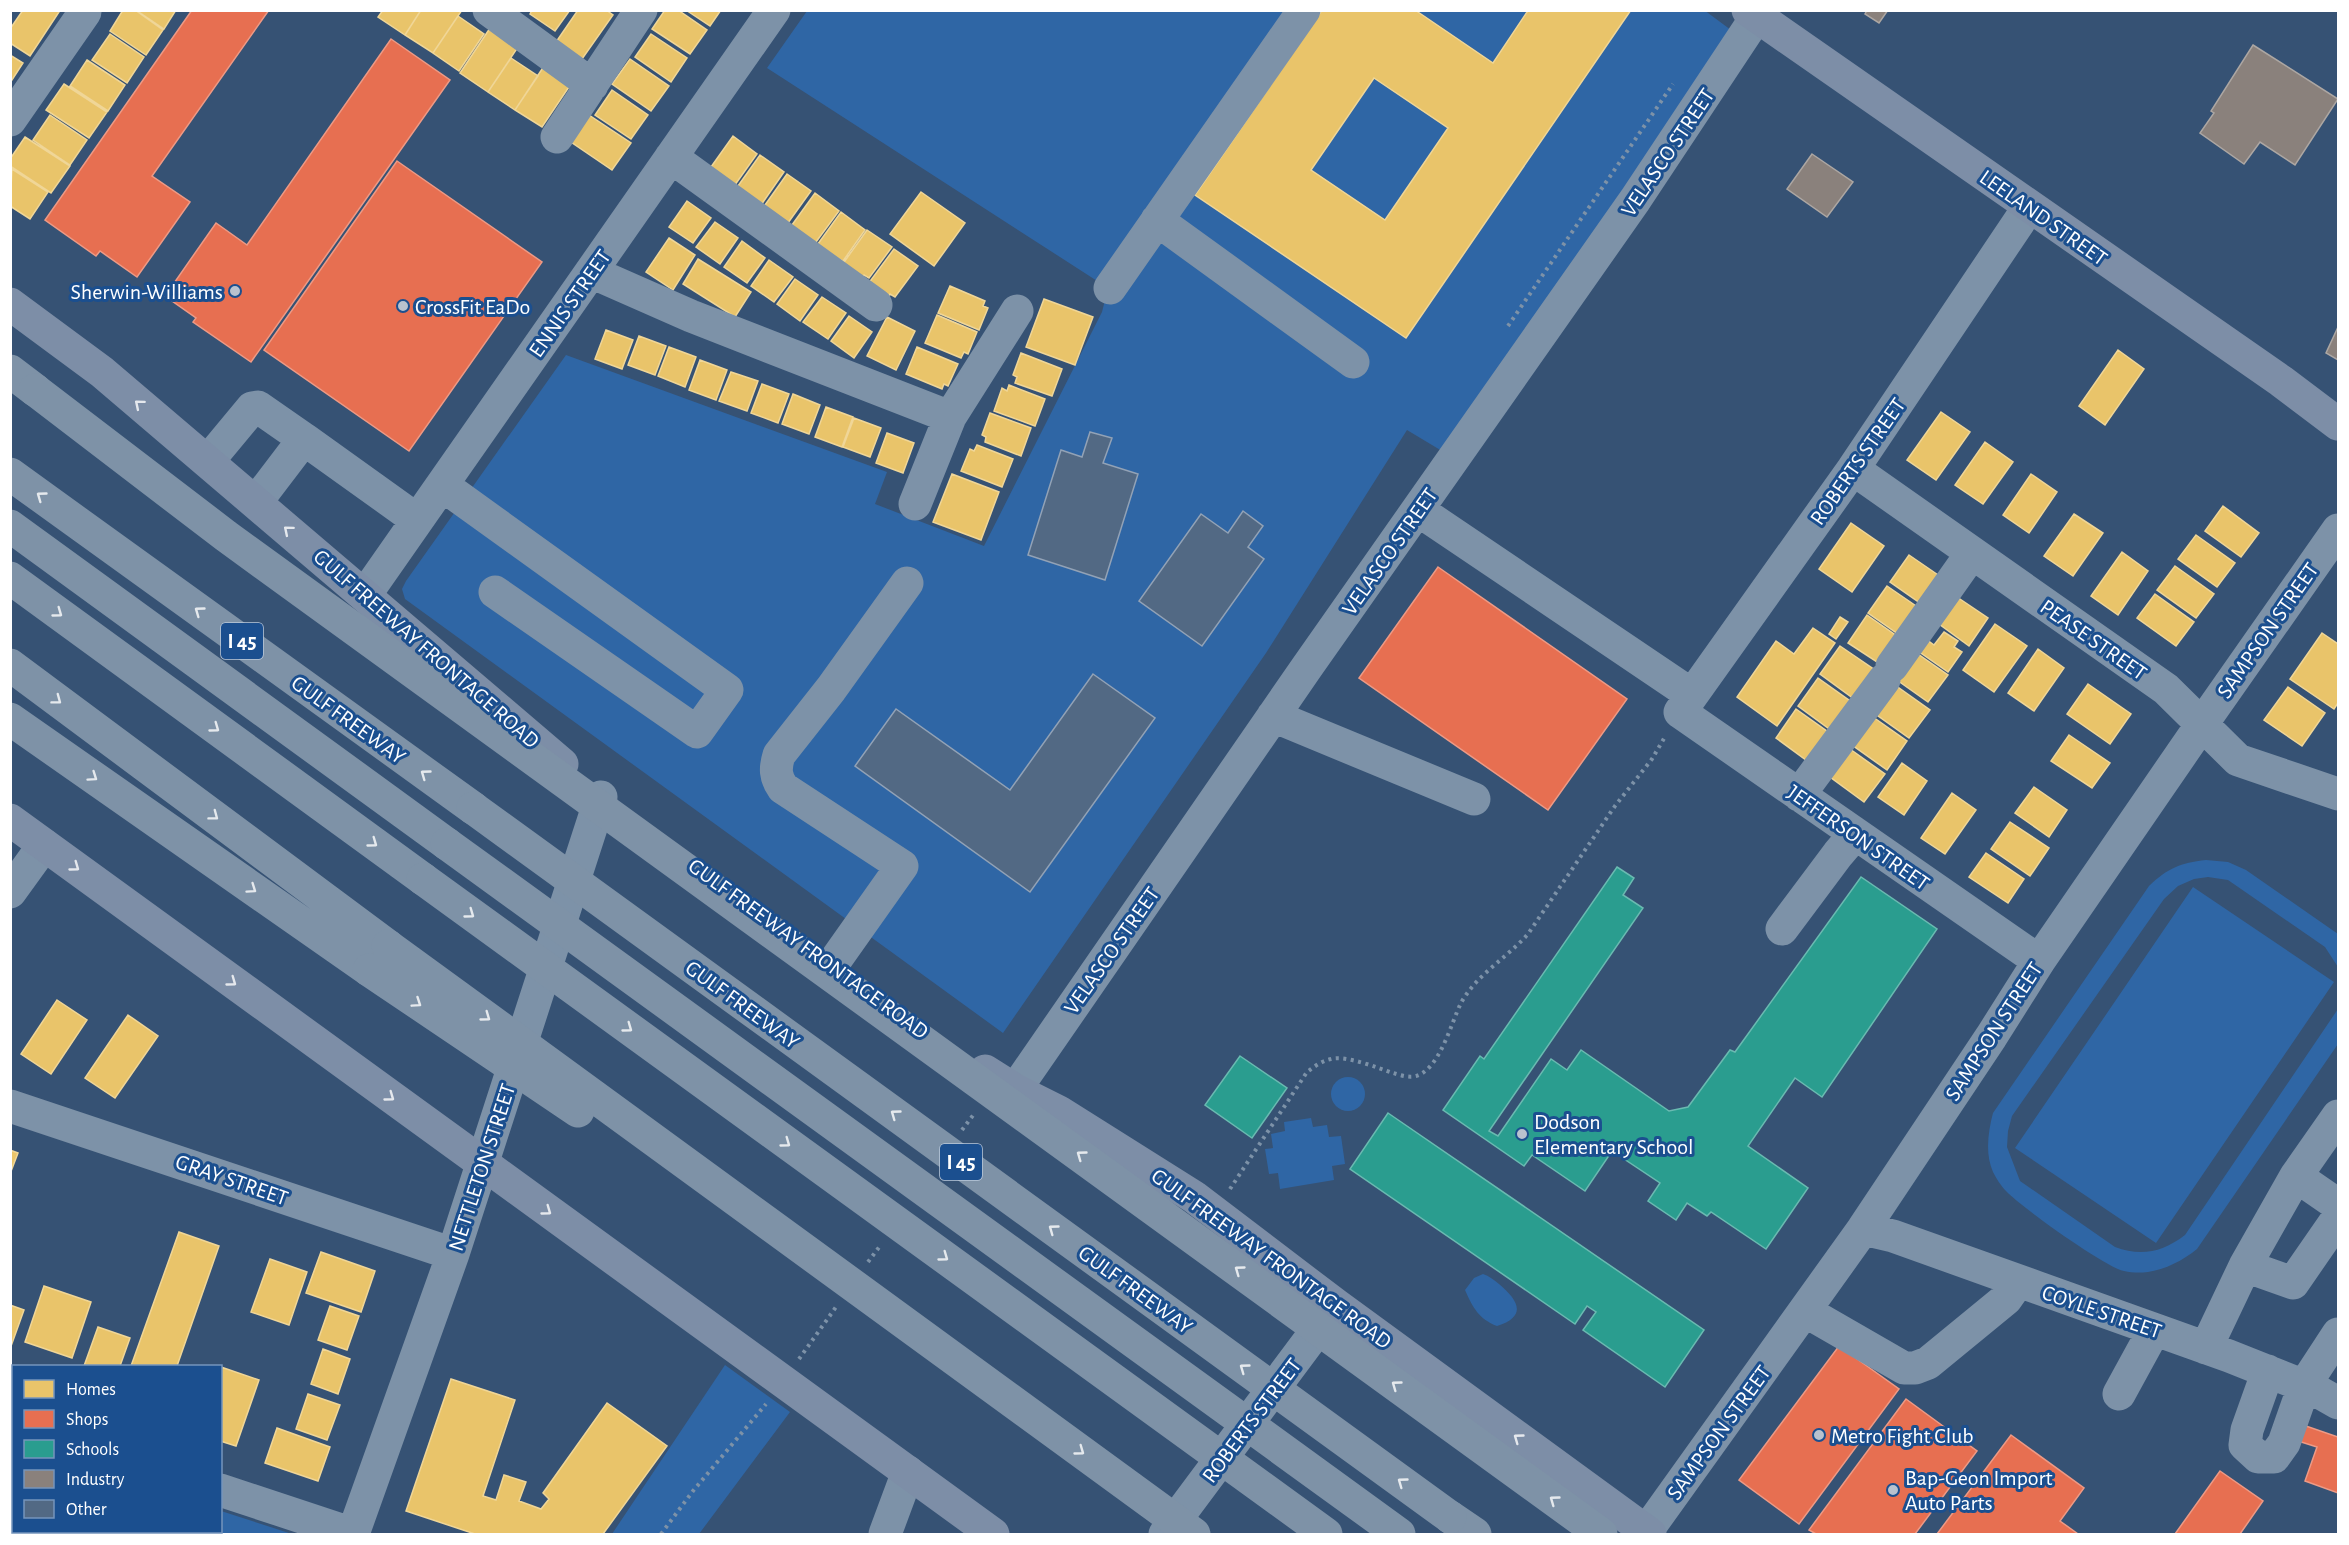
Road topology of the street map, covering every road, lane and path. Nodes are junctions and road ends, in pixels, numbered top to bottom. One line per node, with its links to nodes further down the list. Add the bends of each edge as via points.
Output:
1 (489, 10): 7 (street)
2 (641, 10): 7 (street)
3 (774, 10): 10 (street, ENNIS STREET)
4 (1304, 10): 12 (street)
5 (84, 11): 8 (street)
6 (1755, 12): 11 (main road, LEELAND STREET); 29 (street, VELASCO STREET, via 1635,200)
7 (592, 85): 9 (street)
8 (10, 120)
9 (557, 137)
10 (671, 157): 13 (street, ENNIS STREET); 16 (street)
11 (2029, 207): 21 (main road, LEELAND STREET); 24 (street, ROBERTS STREET)
12 (1157, 220): 14 (street); 18 (street)
13 (591, 272): 20 (street, via 691,316); 26 (street, ENNIS STREET)
14 (1110, 288)
15 (10, 304): 23 (main road, GULF FREEWAY FRONTAGE ROAD, one-way to 15, via 102,372)
16 (876, 305)
17 (1017, 311): 20 (street)
18 (1353, 362)
19 (10, 371): 89 (highway, one-way to 19, bridge, via 226,536)
20 (950, 417): 28 (street)
21 (2338, 424)
22 (304, 439): 23 (street, via 258,407 252,408); 27 (street); 30 (street)
23 (208, 461): 27 (main road, GULF FREEWAY FRONTAGE ROAD)
24 (1853, 469): 33 (street, PEASE STREET); 39 (street, ROBERTS STREET)
25 (10, 474): 79 (highway, GULF FREEWAY / I 45, one-way to 25, bridge)
26 (442, 485): 30 (street, ENNIS STREET); 36 (street, via 727,690 697,732)
27 (256, 502): 37 (main road, GULF FREEWAY FRONTAGE ROAD, one-way to 27)
28 (915, 504)
29 (1418, 510): 39 (street, JEFFERSON STREET); 40 (street, VELASCO STREET)
30 (417, 520): 37 (street, ENNIS STREET)
31 (10, 526): 88 (highway, GULF FREEWAY / I 45, bridge)
32 (2338, 530): 42 (street, SAMPSON STREET)
33 (1972, 553): 42 (street, PEASE STREET, via 2166,689); 44 (street)
34 (10, 578): 87 (highway, one-way to 87, bridge)
35 (907, 583): 54 (street, via 779,755 775,768 783,788 903,866)
36 (495, 592)
37 (365, 595): 45 (main road, GULF FREEWAY FRONTAGE ROAD)
38 (10, 665): 52 (highway, one-way to 52)
39 (1686, 703): 44 (street, JEFFERSON STREET); 61 (path, via 1652,759 1615,806 1528,934 1512,952 1482,974 1462,1002 1428,1069 1405,1077 1351,1060 1333,1058 1319,1063 1307,1072)
40 (1274, 716): 46 (street); 55 (street, VELASCO STREET)
41 (10, 719): 52 (highway, one-way to 52)
42 (2202, 724): 43 (street, PEASE STREET, via 2238,760); 53 (street, SAMPSON STREET)
43 (2338, 794)
44 (1799, 795): 48 (street, JEFFERSON STREET)
45 (601, 798): 54 (main road, GULF FREEWAY FRONTAGE ROAD); 58 (street, NETTLETON STREET)
46 (1474, 799)
47 (10, 820): 49 (main road)
48 (1855, 834): 51 (street); 53 (street, JEFFERSON STREET)
49 (44, 845): 50 (street); 58 (main road, one-way to 58)
50 (10, 892)
51 (1782, 929)
52 (378, 958): 86 (highway, one-way to 86, bridge, via 1033,1416)
53 (2039, 961): 63 (street, SAMPSON STREET)
54 (832, 964): 55 (main road, GULF FREEWAY FRONTAGE ROAD, via 928,1034)
55 (1015, 1090): 61 (main road, GULF FREEWAY FRONTAGE ROAD, via 1059,1112)
56 (10, 1106): 64 (street, GRAY STREET)
57 (2338, 1116): 59 (street)
58 (482, 1164): 64 (street, NETTLETON STREET); 77 (main road, one-way to 77)
59 (2296, 1176): 60 (street); 65 (street)
60 (2338, 1205)
61 (1215, 1212): 67 (main road, GULF FREEWAY FRONTAGE ROAD)
62 (2338, 1218): 65 (street, via 2293,1283)
63 (1863, 1229): 66 (street, COYLE STREET, via 1893,1236); 68 (street, SAMPSON STREET)
64 (453, 1254): 81 (street, NETTLETON STREET)
65 (2245, 1266): 71 (street)
66 (2018, 1282): 68 (street, via 2006,1299 1928,1363 1915,1368 1904,1368); 69 (street, COYLE STREET)
67 (1336, 1305): 80 (main road, GULF FREEWAY FRONTAGE ROAD, one-way to 67); 85 (street, ROBERTS STREET)
68 (1805, 1311): 80 (street, SAMPSON STREET)
69 (2154, 1330): 71 (street, COYLE STREET); 74 (street)
70 (2338, 1334): 73 (street)
71 (2206, 1348): 72 (street, COYLE STREET)
72 (2268, 1371): 73 (street, COYLE STREET); 73 (street, via 2245,1445 2258,1456 2274,1457 2284,1443)
73 (2304, 1386): 76 (street, COYLE STREET)
74 (2119, 1394)
75 (768, 1401): 82 (path)
76 (2338, 1403)
77 (908, 1473): 83 (street); 84 (main road)
78 (222, 1491): 81 (street)
79 (1462, 1526)
80 (1648, 1533)
81 (353, 1534)
82 (661, 1534)
83 (885, 1534)
84 (993, 1534)
85 (1165, 1534)
86 (1194, 1534)
87 (1326, 1534)
88 (1399, 1534)
89 (1601, 1534)

